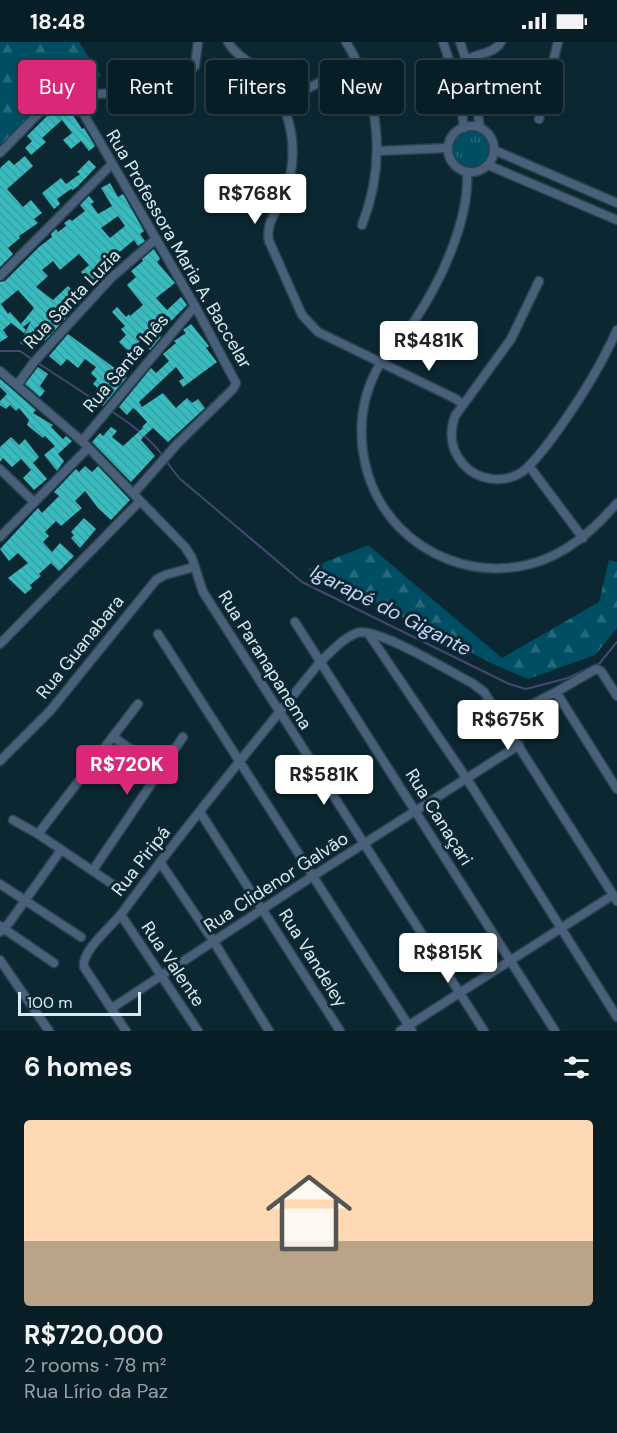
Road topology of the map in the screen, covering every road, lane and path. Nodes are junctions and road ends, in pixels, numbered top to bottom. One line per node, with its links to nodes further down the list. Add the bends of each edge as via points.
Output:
1 (198, 42): 11 (street)
2 (228, 42): 8 (street)
3 (346, 42): 9 (street)
4 (443, 42): 18 (street, via 455,75)
5 (460, 42): 10 (street)
6 (501, 42): 10 (street, via 494,50)
7 (558, 42): 17 (street)
8 (244, 60)
9 (356, 60)
10 (467, 60)
11 (194, 67)
12 (38, 114): 23 (street)
13 (83, 114): 24 (street, Rua Professora Maria A. Baccelar)
14 (285, 114): 35 (street, via 292,160 284,195 269,225 269,241 308,324)
15 (374, 114): 22 (street)
16 (478, 114): 19 (street)
17 (539, 119)
18 (464, 128): 19 (street); 20 (street, via 453,136)
19 (480, 128): 21 (street, via 492,139)
20 (448, 148): 22 (street); 26 (street, via 453,164)
21 (494, 150): 25 (street); 27 (street)
22 (378, 151): 29 (street, via 372,195)
23 (0, 153)
24 (112, 164): 30 (street, Rua Professora Maria A. Baccelar); 31 (street)
25 (488, 165): 26 (street); 28 (street)
26 (468, 172): 35 (street, via 461,218 442,271 415,319)
27 (617, 203)
28 (617, 220)
29 (362, 225)
30 (156, 239): 33 (street, Rua Professora Maria A. Baccelar); 37 (street, Rua Santa Luzia, via 111,278)
31 (0, 276)
32 (539, 281): 38 (street, via 511,339)
33 (195, 306): 39 (street, Rua Santa Inês); 42 (street, Rua Professora Maria A. Baccelar, via 236,386)
34 (617, 330): 40 (street, via 579,401)
35 (381, 362): 38 (street); 47 (street, via 363,410 362,449 367,474 378,498 410,538 457,563 496,568 536,563)
36 (0, 371): 37 (street, Rua Paranapanema)
37 (17, 385): 39 (street, Rua Paranapanema)
38 (462, 404): 40 (street, via 451,437 466,468 486,478 501,479)
39 (85, 445): 42 (street, Rua Paranapanema); 44 (street, Rua Santa Inês)
40 (529, 466): 47 (street)
41 (0, 469): 44 (street)
42 (134, 493): 43 (street, Rua Paranapanema)
43 (140, 501): 48 (street, Rua Paranapanema, via 176,536); 52 (street)
44 (34, 502): 46 (street, Rua Santa Inês)
45 (617, 503): 47 (street)
46 (0, 537)
47 (583, 538)
48 (194, 567): 57 (street, Rua Paranapanema, via 203,592); 62 (street, Rua Guanabara, via 156,580 50,711)
49 (294, 622): 53 (street, Rua Canaçari)
50 (368, 632): 53 (street, Rua Piripá, via 355,633); 58 (street, via 472,683 484,692); 65 (street)
51 (158, 634): 63 (street)
52 (0, 644)
53 (320, 662): 57 (street, Rua Piripá); 67 (street, Rua Canaçari)
54 (556, 692): 55 (street, via 596,669); 58 (street); 66 (street)
55 (617, 696)
56 (138, 704): 59 (street)
57 (279, 713): 63 (street, Rua Piripá); 71 (street, Rua Paranapanema)
58 (503, 719): 61 (street)
59 (113, 737): 64 (street); 70 (street)
60 (183, 737): 64 (street)
61 (519, 745): 65 (street, Rua Clidenor Galvão); 78 (street)
62 (0, 761)
63 (240, 762): 68 (street, Rua Piripá); 75 (street)
64 (161, 770): 74 (street)
65 (467, 779): 67 (street, Rua Clidenor Galvão); 82 (street)
66 (617, 789)
67 (415, 811): 71 (street, Rua Clidenor Galvão); 87 (street, Rua Canaçari)
68 (200, 812): 73 (street, Rua Piripá); 80 (street, Rua Vandeley)
69 (13, 820): 70 (street)
70 (39, 834): 72 (street)
71 (365, 844): 75 (street, Rua Clidenor Galvão); 90 (street, Rua Paranapanema)
72 (62, 850): 74 (street); 79 (street)
73 (160, 862): 81 (street, Rua Piripá); 85 (street)
74 (93, 870): 77 (street)
75 (313, 876): 80 (street, Rua Clidenor Galvão); 93 (street)
76 (0, 884): 79 (street)
77 (115, 886)
78 (615, 898): 82 (street)
79 (25, 901): 83 (street); 84 (street)
80 (262, 909): 85 (street, Rua Clidenor Galvão); 98 (street, Rua Vandeley)
81 (121, 915): 89 (street, Rua Valente); 91 (street, Rua Piripá, via 85,956 84,967)
82 (562, 927): 87 (street); 92 (street)
83 (1, 929): 88 (street)
84 (81, 937)
85 (213, 942): 89 (street, Rua Clidenor Galvão); 97 (street)
86 (0, 960): 94 (street)
87 (510, 960): 90 (street); 101 (street, Rua Canaçari)
88 (54, 963)
89 (161, 975): 91 (street, Rua Clidenor Galvão); 96 (street, Rua Valente)
90 (459, 992): 93 (street); 100 (street, Rua Paranapanema)
91 (112, 1008): 95 (street)
92 (617, 1017)
93 (410, 1028): 99 (street)
94 (49, 1031)
95 (126, 1031)
96 (198, 1031)
97 (269, 1031)
98 (340, 1031)
99 (400, 1031)
100 (484, 1031)
101 (555, 1031)

